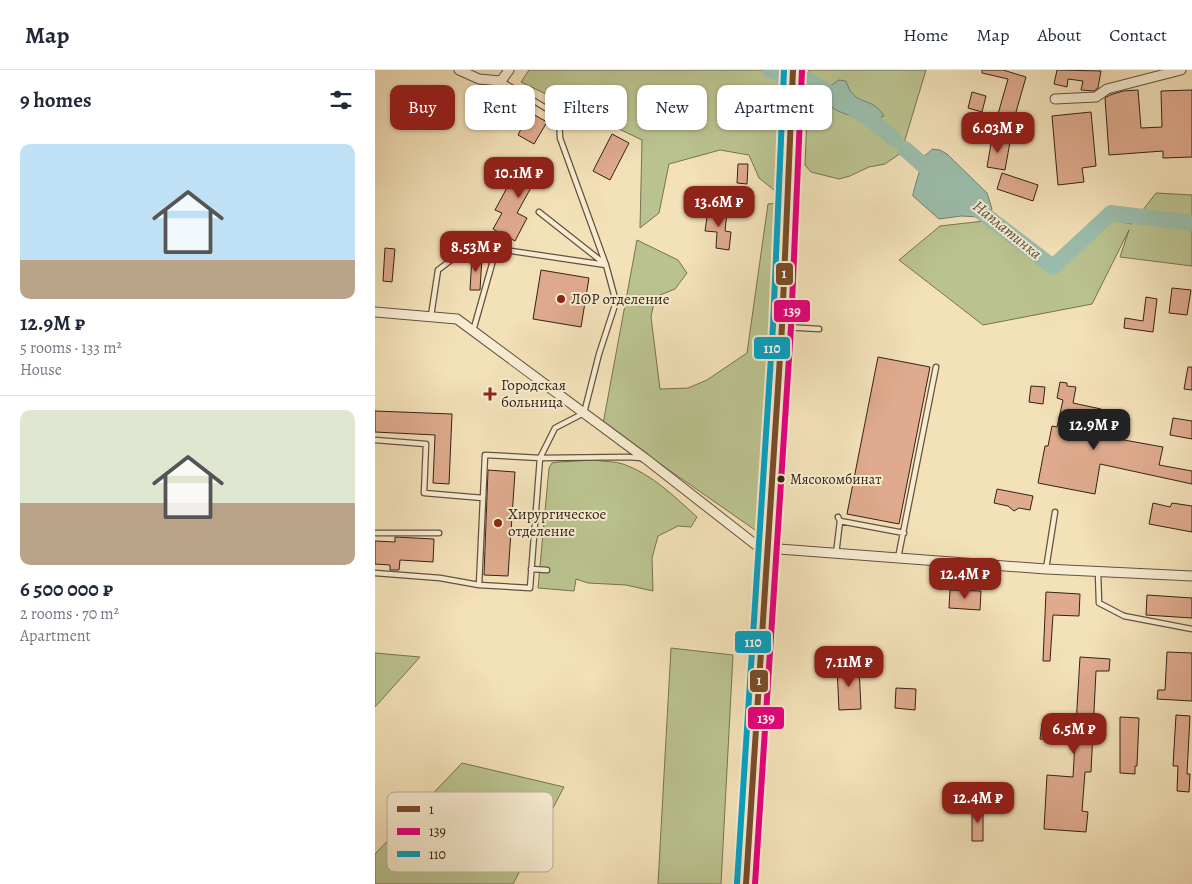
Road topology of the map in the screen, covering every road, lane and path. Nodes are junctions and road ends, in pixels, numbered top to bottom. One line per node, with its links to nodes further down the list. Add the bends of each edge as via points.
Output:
1 (459, 70): 5 (street, via 479,79)
2 (509, 70): 5 (street)
3 (793, 70): 12 (main road)
4 (1181, 70): 6 (street, via 1107,89 1096,97)
5 (501, 81): 9 (lane, via 559,116 560,138)
6 (1055, 99)
7 (539, 212): 9 (lane)
8 (499, 249): 9 (lane); 11 (lane, via 471,245 438,270); 14 (lane)
9 (606, 265): 16 (lane, via 615,302)
10 (375, 312): 11 (street)
11 (431, 316): 14 (street, via 457,319)
12 (782, 326): 13 (lane); 25 (main road)
13 (819, 329)
14 (473, 331): 16 (street)
15 (936, 367): 24 (lane)
16 (584, 413): 18 (lane, via 555,428); 19 (street)
17 (375, 440): 20 (lane, via 426,444 424,493)
18 (540, 458): 19 (lane); 20 (lane, via 485,455); 28 (lane)
19 (646, 459): 25 (street, via 756,545)
20 (483, 498): 34 (lane)
21 (1055, 512): 29 (lane)
22 (375, 532): 23 (lane)
23 (439, 533)
24 (904, 533): 26 (lane, via 839,519); 27 (lane)
25 (766, 548): 26 (street); 36 (main road)
26 (836, 554): 27 (street)
27 (898, 558): 29 (street)
28 (531, 569): 30 (lane); 34 (lane, via 530,588)
29 (1046, 569): 31 (street)
30 (547, 570)
31 (1098, 572): 33 (street); 35 (lane, via 1099,603 1124,616)
32 (375, 573): 34 (lane)
33 (1192, 576)
34 (479, 585)
35 (1192, 629)
36 (746, 884)

